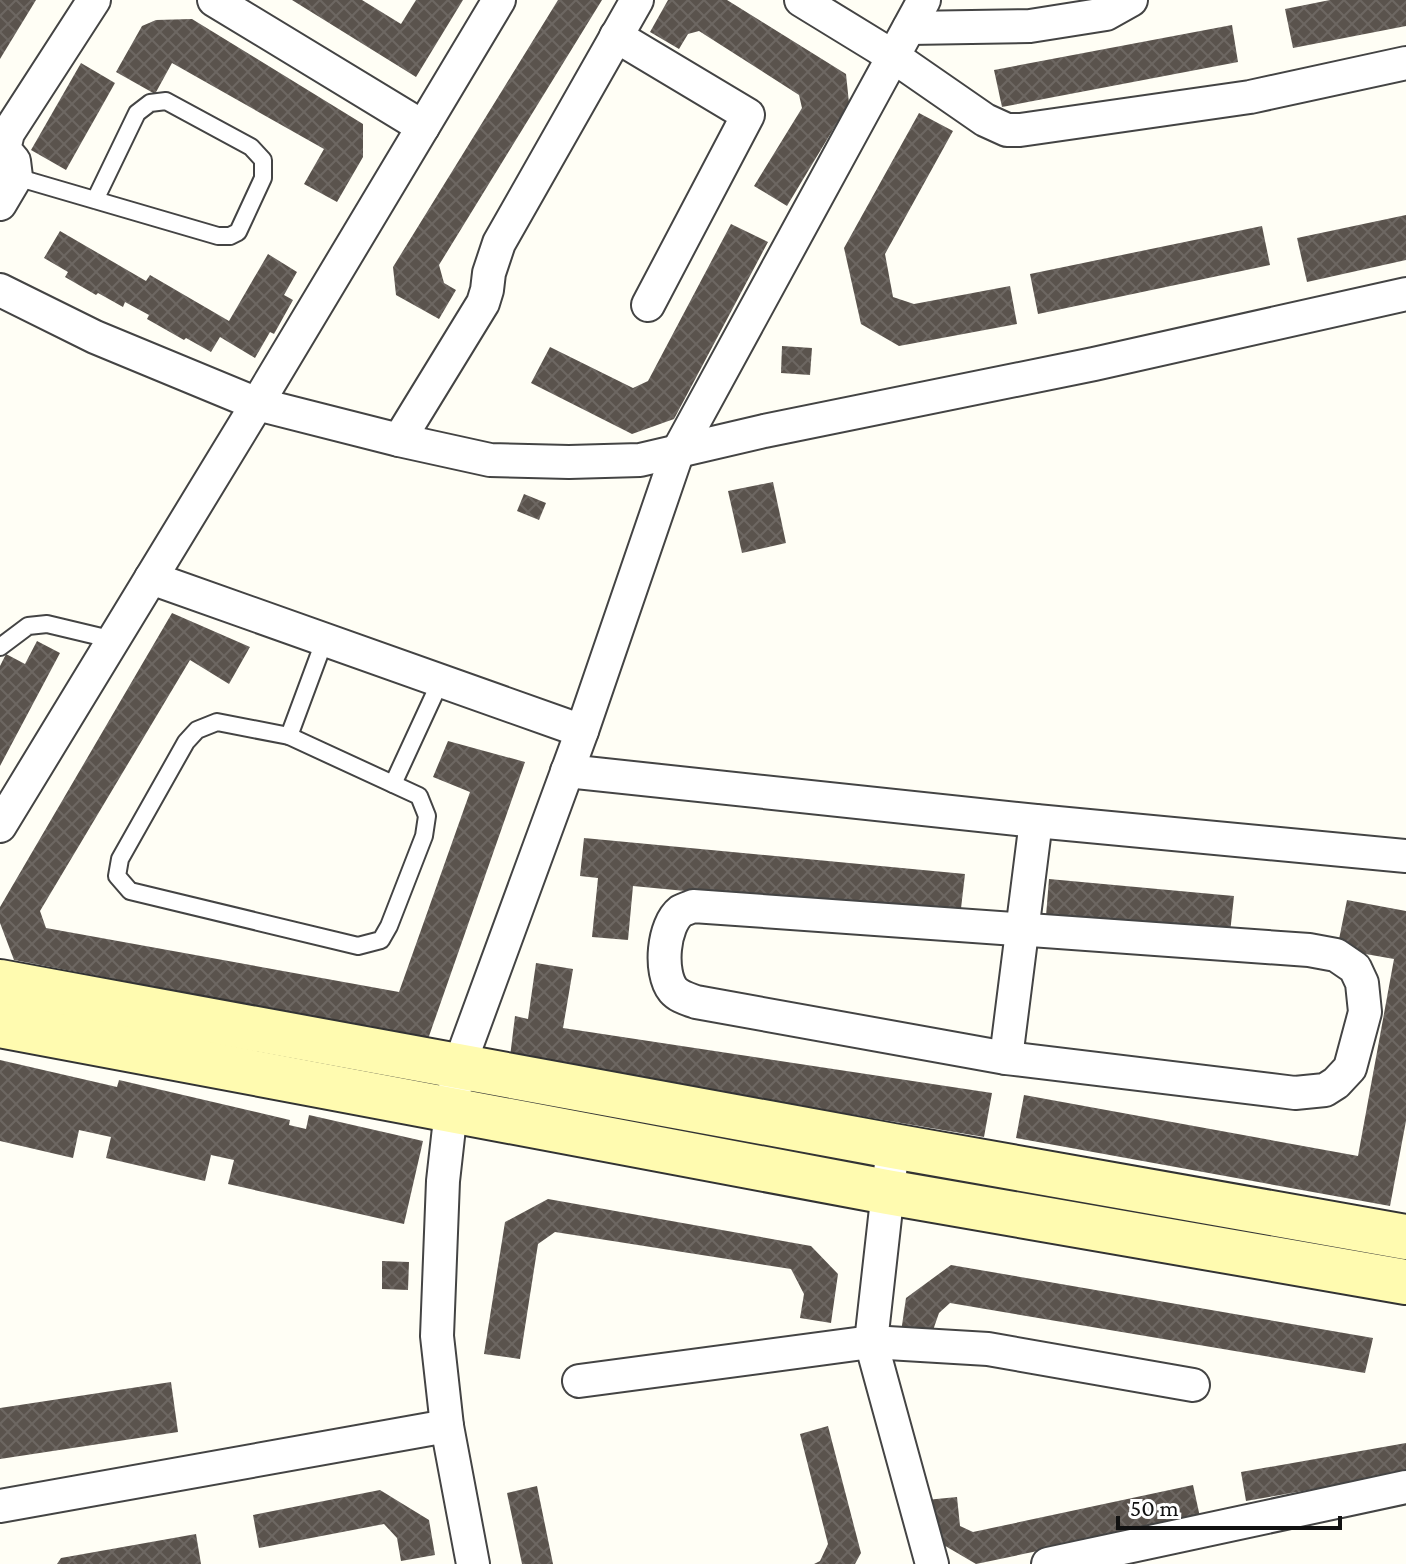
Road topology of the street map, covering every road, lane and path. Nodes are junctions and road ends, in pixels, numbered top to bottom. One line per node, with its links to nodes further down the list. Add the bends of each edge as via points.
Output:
1 (94, 0): 12 (street, via 8,133 4,149 14,161)
2 (499, 0): 11 (street)
3 (637, 0): 8 (street)
4 (801, 0): 9 (street)
5 (1131, 0): 7 (street, via 1106,14 1030,26)
6 (221, 2): 11 (street)
7 (917, 14): 9 (street)
8 (616, 36): 16 (street, via 748,115); 18 (street, via 499,243 483,303)
9 (894, 57): 10 (street, via 1007,130 1250,97); 19 (street)
10 (1406, 63)
11 (423, 127): 17 (street)
12 (8, 191): 13 (lane)
13 (95, 200): 13 (lane, via 230,236 238,232 263,178 263,160 251,147 166,101 150,103 137,113)
14 (0, 290): 17 (street, via 95,337)
15 (1406, 294): 19 (street)
16 (648, 305)
17 (257, 404): 18 (street); 20 (street)
18 (399, 440): 19 (street, via 490,460 640,460)
19 (678, 451): 25 (street)
20 (151, 578): 21 (street); 22 (street)
21 (325, 639): 24 (street); 26 (lane)
22 (114, 640): 23 (lane, via 47,624 28,626); 30 (street)
23 (0, 647)
24 (441, 680): 25 (street); 28 (lane)
25 (582, 731): 27 (street)
26 (289, 736): 28 (lane); 28 (lane, via 217,722 197,730 120,859 117,876 130,891 358,946 381,940 424,836 427,816 419,796)
27 (567, 771): 29 (street); 36 (street)
28 (393, 784)
29 (1036, 821): 31 (street); 32 (street)
30 (0, 826)
31 (1406, 856)
32 (1022, 930): 35 (street); 35 (street, via 693,906 679,913 664,959 672,989 696,1002); 35 (street, via 1336,955 1355,968 1365,1012 1350,1068 1325,1090 1311,1092)
33 (0, 982): 36 (street)
34 (0, 1025): 37 (street)
35 (1006, 1058)
36 (459, 1066): 37 (street); 38 (street)
37 (451, 1110): 39 (street); 45 (street, via 437,1336)
38 (893, 1146): 39 (street); 40 (street)
39 (887, 1192): 41 (street); 42 (street)
40 (1406, 1237)
41 (1406, 1282)
42 (871, 1342): 43 (street); 44 (street, via 988,1349); 49 (street)
43 (579, 1381)
44 (1193, 1385)
45 (447, 1426): 47 (street); 48 (street)
46 (1406, 1487): 50 (street)
47 (0, 1506)
48 (473, 1564)
49 (932, 1564)
50 (1048, 1564)

